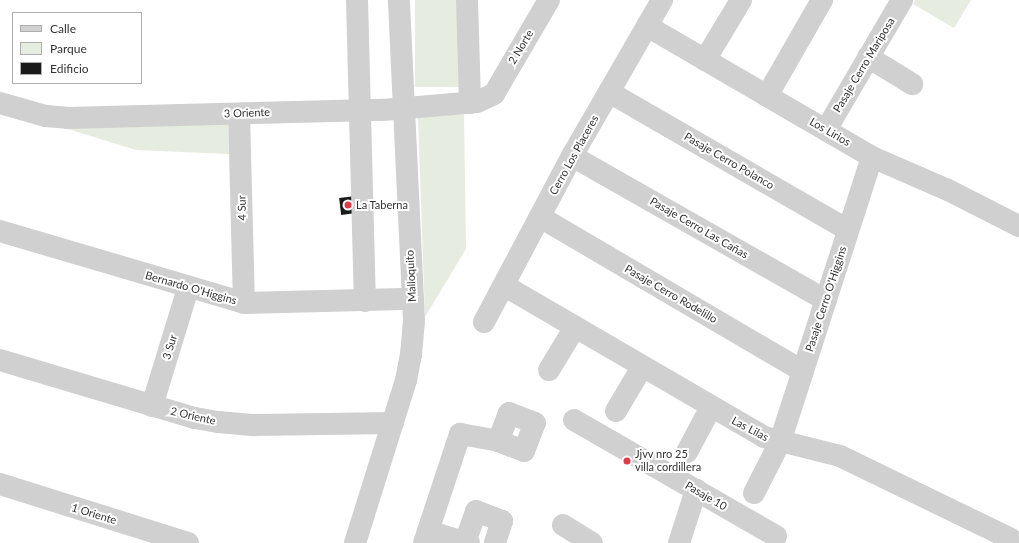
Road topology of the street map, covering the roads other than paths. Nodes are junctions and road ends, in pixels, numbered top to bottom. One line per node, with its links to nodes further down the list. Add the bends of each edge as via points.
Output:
1 (357, 0): 19 (street)
2 (399, 0): 18 (street, Malloquito)
3 (467, 0): 17 (street)
4 (549, 0): 14 (street, 2 Norte)
5 (662, 0): 9 (street, Cerro Los Placeres)
6 (741, 0): 11 (street)
7 (822, 0): 15 (street)
8 (902, 0): 10 (street, Pasaje Cerro Mariposa)
9 (647, 26): 11 (street, Los Lirios); 13 (street, Cerro Los Placeres)
10 (868, 57): 12 (street); 21 (street, Pasaje Cerro Mariposa)
11 (705, 60): 15 (street, Los Lirios)
12 (912, 84)
13 (609, 92): 22 (street, Cerro Los Placeres); 26 (street, Pasaje Cerro Polanco)
14 (494, 94): 17 (street, 3 Oriente)
15 (767, 96): 21 (street, Los Lirios)
16 (0, 103): 20 (street, 3 Oriente, via 41,115 67,118)
17 (470, 103): 18 (street, 3 Oriente)
18 (403, 108): 19 (street, 3 Oriente); 30 (street, Malloquito)
19 (360, 110): 20 (street, 3 Oriente); 32 (street)
20 (239, 114): 33 (street, 4 Sur)
21 (826, 130): 23 (street, Los Lirios)
22 (572, 156): 24 (street, Cerro Los Placeres); 31 (street, Pasaje Cerro Las Cañas)
23 (872, 157): 25 (street, Los Lirios, via 948,190); 26 (street, Pasaje Cerro O'Higgins)
24 (540, 217): 28 (street, Cerro Los Placeres); 39 (street, Pasaje Cerro Rodelillo)
25 (1019, 226)
26 (848, 230): 31 (street, Pasaje Cerro O'Higgins)
27 (0, 231): 29 (street, Bernardo O'Higgins)
28 (505, 286): 34 (street, Cerro Los Placeres); 35 (street, Las Lilas)
29 (188, 288): 33 (street, Bernardo O'Higgins); 40 (street, 3 Sur)
30 (412, 299): 32 (street, Bernardo O'Higgins); 44 (street, Malloquito, via 411,355)
31 (826, 300): 39 (street, Pasaje Cerro O'Higgins)
32 (364, 301): 33 (street, Bernardo O'Higgins)
33 (244, 303)
34 (484, 322)
35 (575, 327): 37 (street, Las Lilas); 38 (street)
36 (0, 360): 40 (street, 2 Oriente)
37 (642, 366): 41 (street, Las Lilas); 42 (street)
38 (549, 370)
39 (803, 371): 46 (street, Pasaje Cerro O'Higgins)
40 (152, 406): 44 (street, 2 Oriente, via 195,418 236,424)
41 (711, 407): 46 (street, Las Lilas, via 757,434); 47 (street)
42 (616, 410)
43 (574, 420): 49 (street, Pasaje 10)
44 (393, 423): 57 (street, Malloquito)
45 (498, 441): 54 (street, via 460,434)
46 (780, 442): 50 (street, Pasaje Cerro O'Higgins); 52 (street, Las Lilas, via 840,456)
47 (687, 452)
48 (0, 484): 56 (street, 1 Oriente)
49 (696, 490): 53 (street, Pasaje 10); 60 (street)
50 (754, 493)
51 (563, 525): 59 (street)
52 (1013, 535)
53 (776, 536)
54 (426, 537): 55 (street)
55 (467, 542): 58 (street, via 476,511 502,521)
56 (188, 543)
57 (355, 543)
58 (494, 543)
59 (592, 543)
60 (679, 543)

